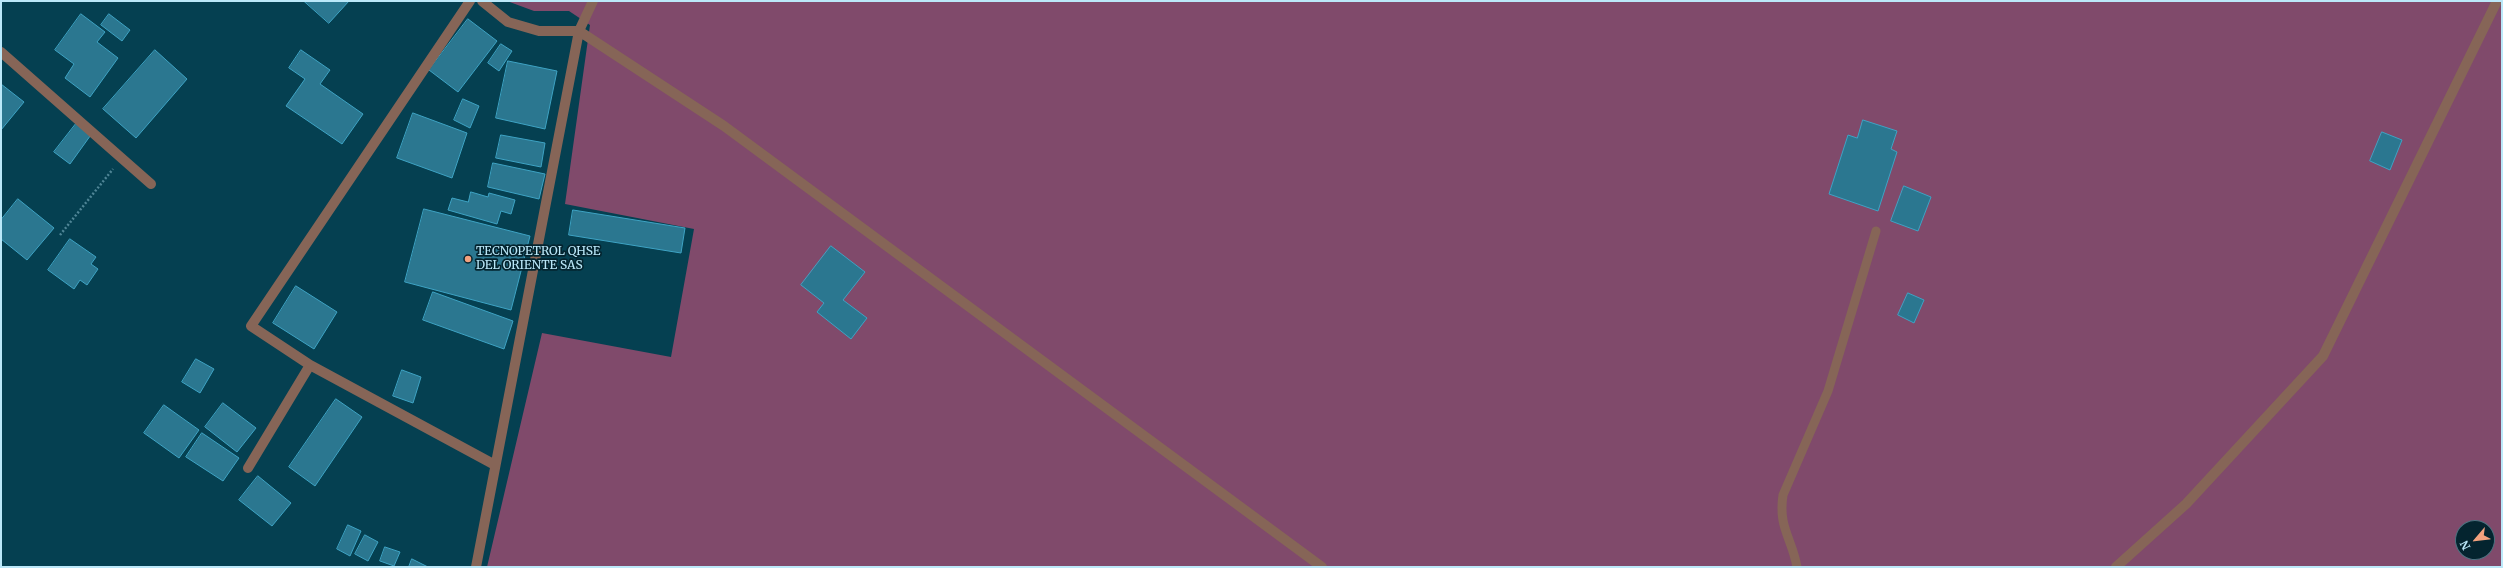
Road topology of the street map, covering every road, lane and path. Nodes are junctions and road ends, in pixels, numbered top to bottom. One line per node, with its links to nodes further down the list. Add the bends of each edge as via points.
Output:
1 (470, 1): 11 (street, via 251,326)
2 (482, 1): 5 (street, via 508,22 539,31)
3 (593, 1): 5 (street)
4 (2498, 1): 17 (street, via 2323,356 2186,504)
5 (579, 31): 12 (street); 15 (street, via 724,126)
6 (1, 52): 7 (street)
7 (123, 158): 8 (street); 10 (path)
8 (151, 184)
9 (1876, 231): 16 (lane, via 1828,391 1783,495 1782,526)
10 (60, 235)
11 (310, 365): 12 (street); 13 (street)
12 (495, 465): 14 (street)
13 (248, 468)
14 (476, 567)
15 (1322, 567)
16 (1797, 567)
17 (2116, 567)

